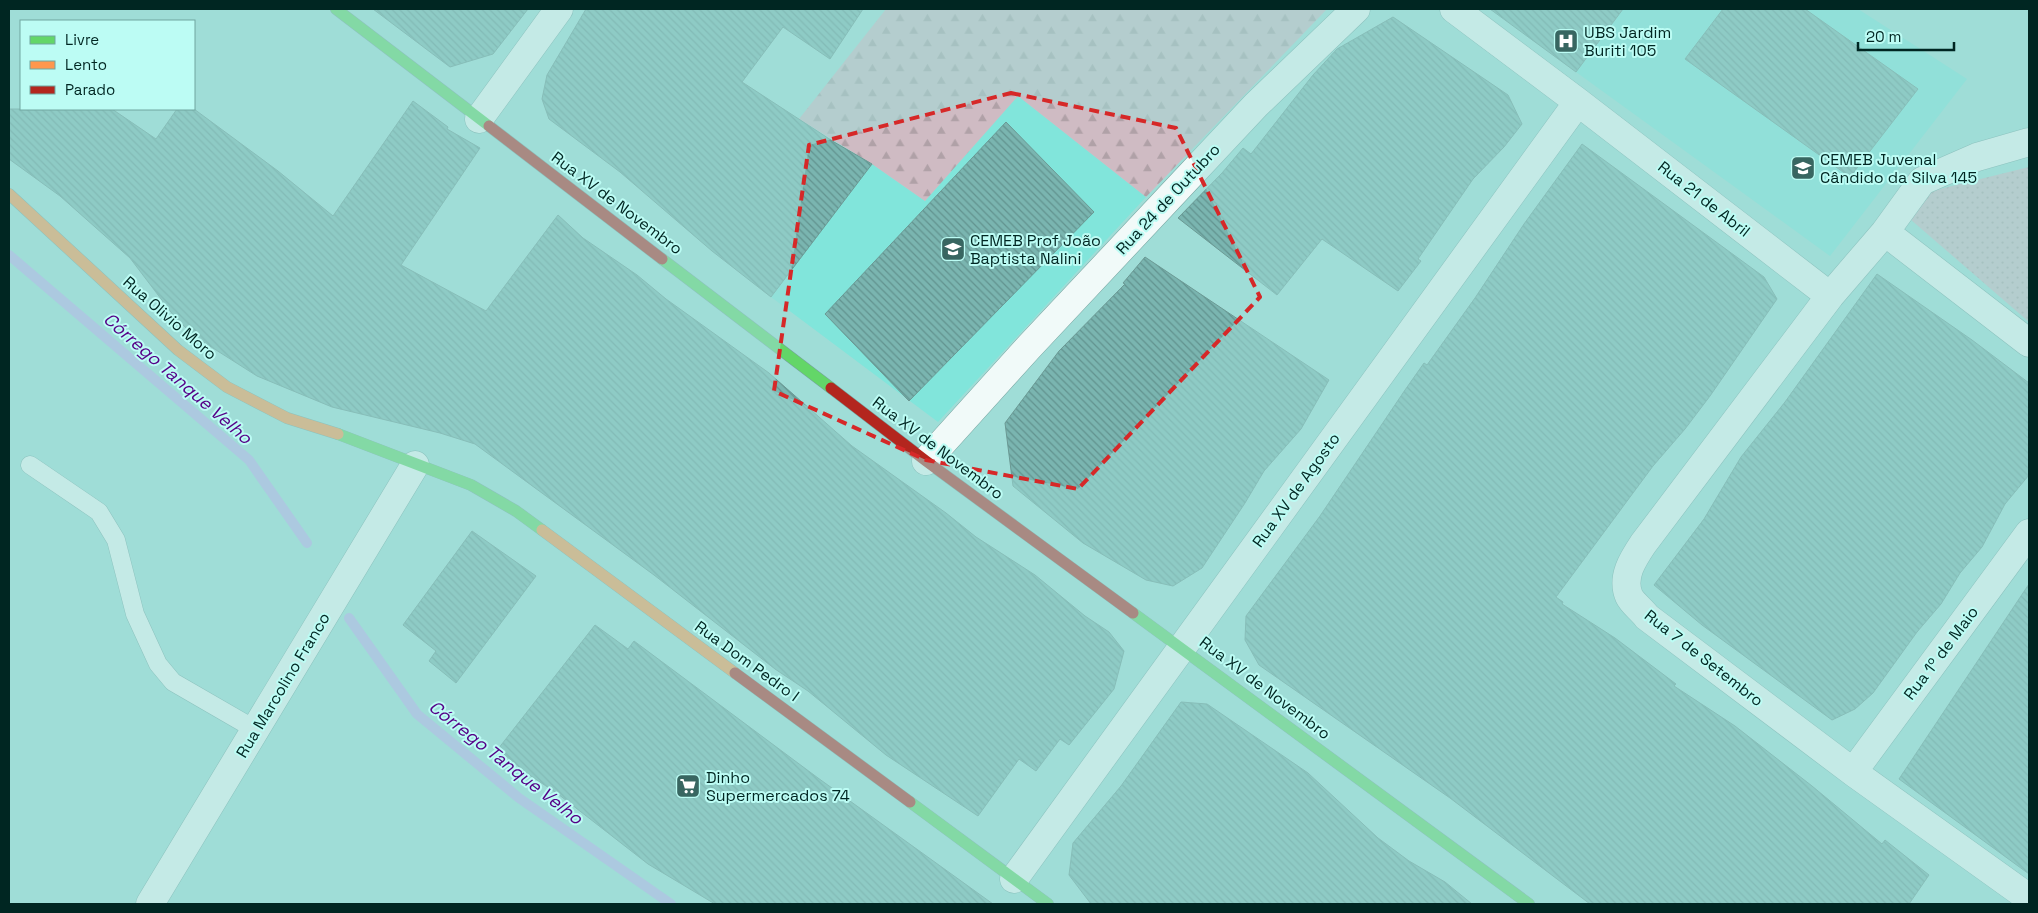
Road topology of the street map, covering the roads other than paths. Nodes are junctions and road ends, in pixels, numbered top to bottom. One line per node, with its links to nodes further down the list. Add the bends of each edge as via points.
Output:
1 (336, 9): 6 (street, Rua XV de Novembro)
2 (559, 9): 6 (street)
3 (1356, 9): 12 (street, Rua 24 de Outubro, via 1256,106)
4 (1454, 9): 5 (street)
5 (1578, 102): 10 (street, Rua 21 de Abril); 16 (street, Rua XV de Agosto)
6 (480, 119): 12 (street, Rua XV de Novembro)
7 (2029, 142): 9 (street, Rua 7 de Setembro, via 1977,157 1922,181)
8 (9, 194): 14 (street, Rua Olivio Moro, via 178,350 227,387 287,418 359,441)
9 (1885, 232): 10 (street, Rua 7 de Setembro); 11 (street)
10 (1830, 296): 18 (street, Rua 7 de Setembro, via 1643,544 1626,579 1629,596 1647,617)
11 (2029, 343)
12 (926, 460): 16 (street, Rua XV de Novembro)
13 (30, 465): 17 (lane, via 99,512 116,540 135,614 158,664 173,682)
14 (415, 465): 17 (street, Rua Marcolino Franco); 19 (street, Rua Dom Pedro I, via 471,485 516,510)
15 (2029, 533): 18 (street, Rua 1º de Maio)
16 (1181, 647): 19 (street, Rua XV de Agosto); 23 (street, Rua XV de Novembro)
17 (256, 730): 21 (street, Rua Marcolino Franco)
18 (1853, 772): 20 (street, Rua 7 de Setembro)
19 (1014, 879): 22 (street, Rua Dom Pedro I)
20 (2029, 898)
21 (150, 904)
22 (1048, 904)
23 (1529, 904)

